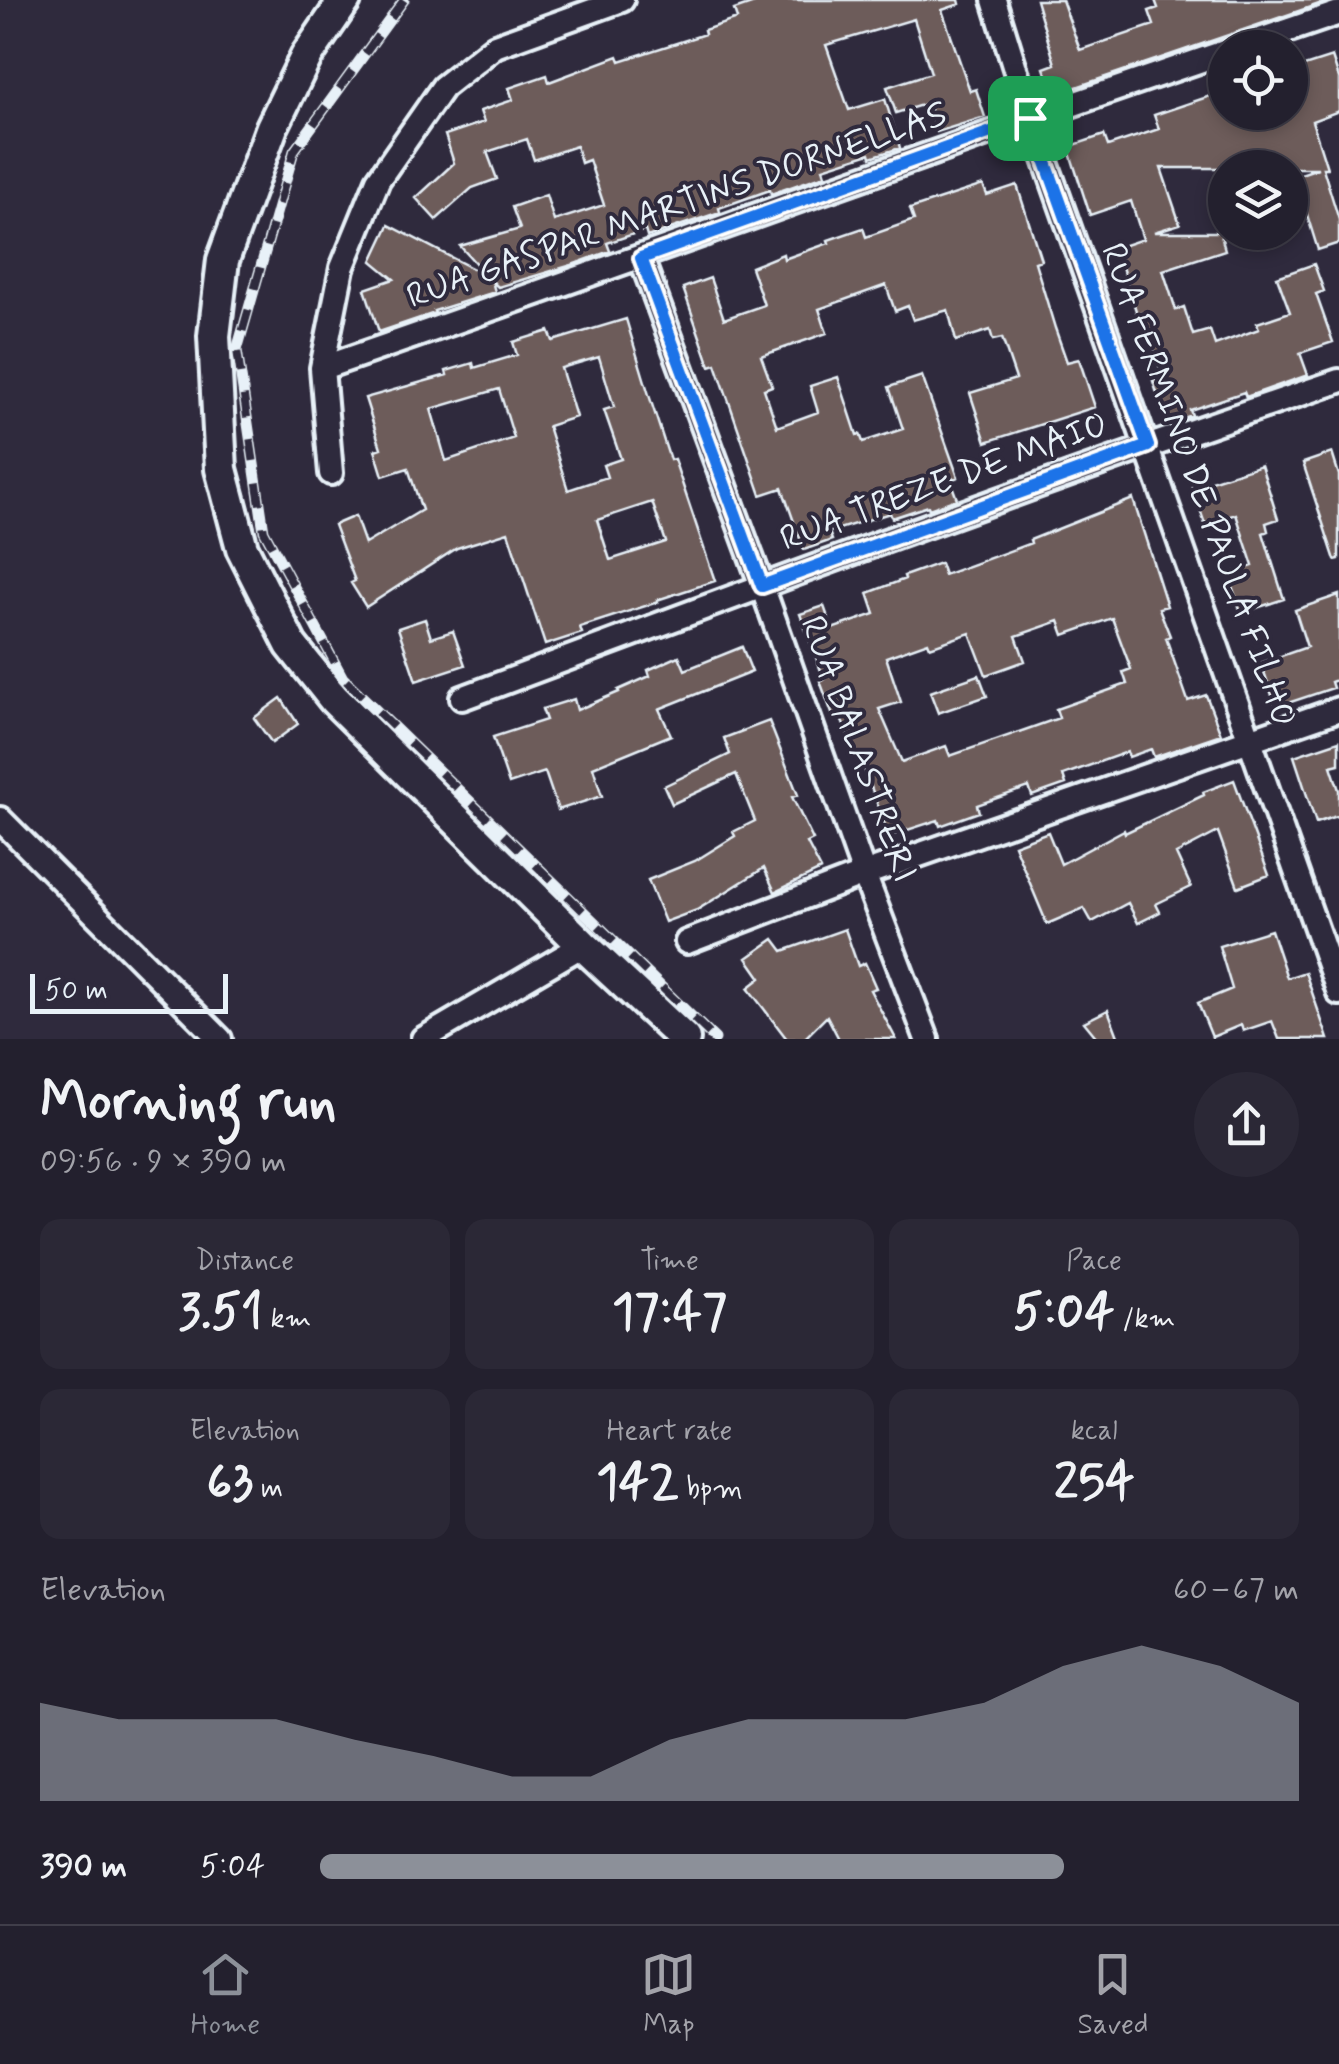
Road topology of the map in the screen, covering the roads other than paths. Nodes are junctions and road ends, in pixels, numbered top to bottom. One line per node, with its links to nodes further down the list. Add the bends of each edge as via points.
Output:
1 (344, 0): 20 (street, via 272,127 223,260 214,336 221,469 242,548 291,645 334,699)
2 (622, 0): 9 (street, via 496,46 443,87 378,180 342,268)
3 (994, 0): 7 (street, RUA FERMINO DE PAULA FILHO)
4 (1339, 13): 5 (street)
5 (1289, 30)
6 (1208, 58): 7 (street, RUA GASPAR MARTINS DORNELLAS)
7 (1030, 118): 8 (street, RUA GASPAR MARTINS DORNELLAS); 11 (street, RUA FERMINO DE PAULA FILHO)
8 (641, 258): 9 (street, RUA GASPAR MARTINS DORNELLAS); 13 (street, RUA BALASTRERI)
9 (322, 368): 12 (street)
10 (1339, 380): 11 (street, RUA TREZE DE MAIO)
11 (1148, 446): 13 (street, RUA TREZE DE MAIO); 16 (street, RUA FERMINO DE PAULA FILHO)
12 (332, 473)
13 (762, 586): 14 (street, RUA TREZE DE MAIO); 18 (street, RUA BALASTRERI)
14 (462, 698)
15 (1339, 709): 16 (street)
16 (1252, 740): 18 (street); 21 (street, RUA FERMINO DE PAULA FILHO)
17 (0, 819): 22 (street)
18 (864, 874): 19 (street); 25 (street, RUA BALASTRERI)
19 (687, 942)
20 (583, 945): 23 (street); 24 (street)
21 (1339, 993)
22 (220, 1039)
23 (423, 1039)
24 (684, 1039)
25 (927, 1039)

